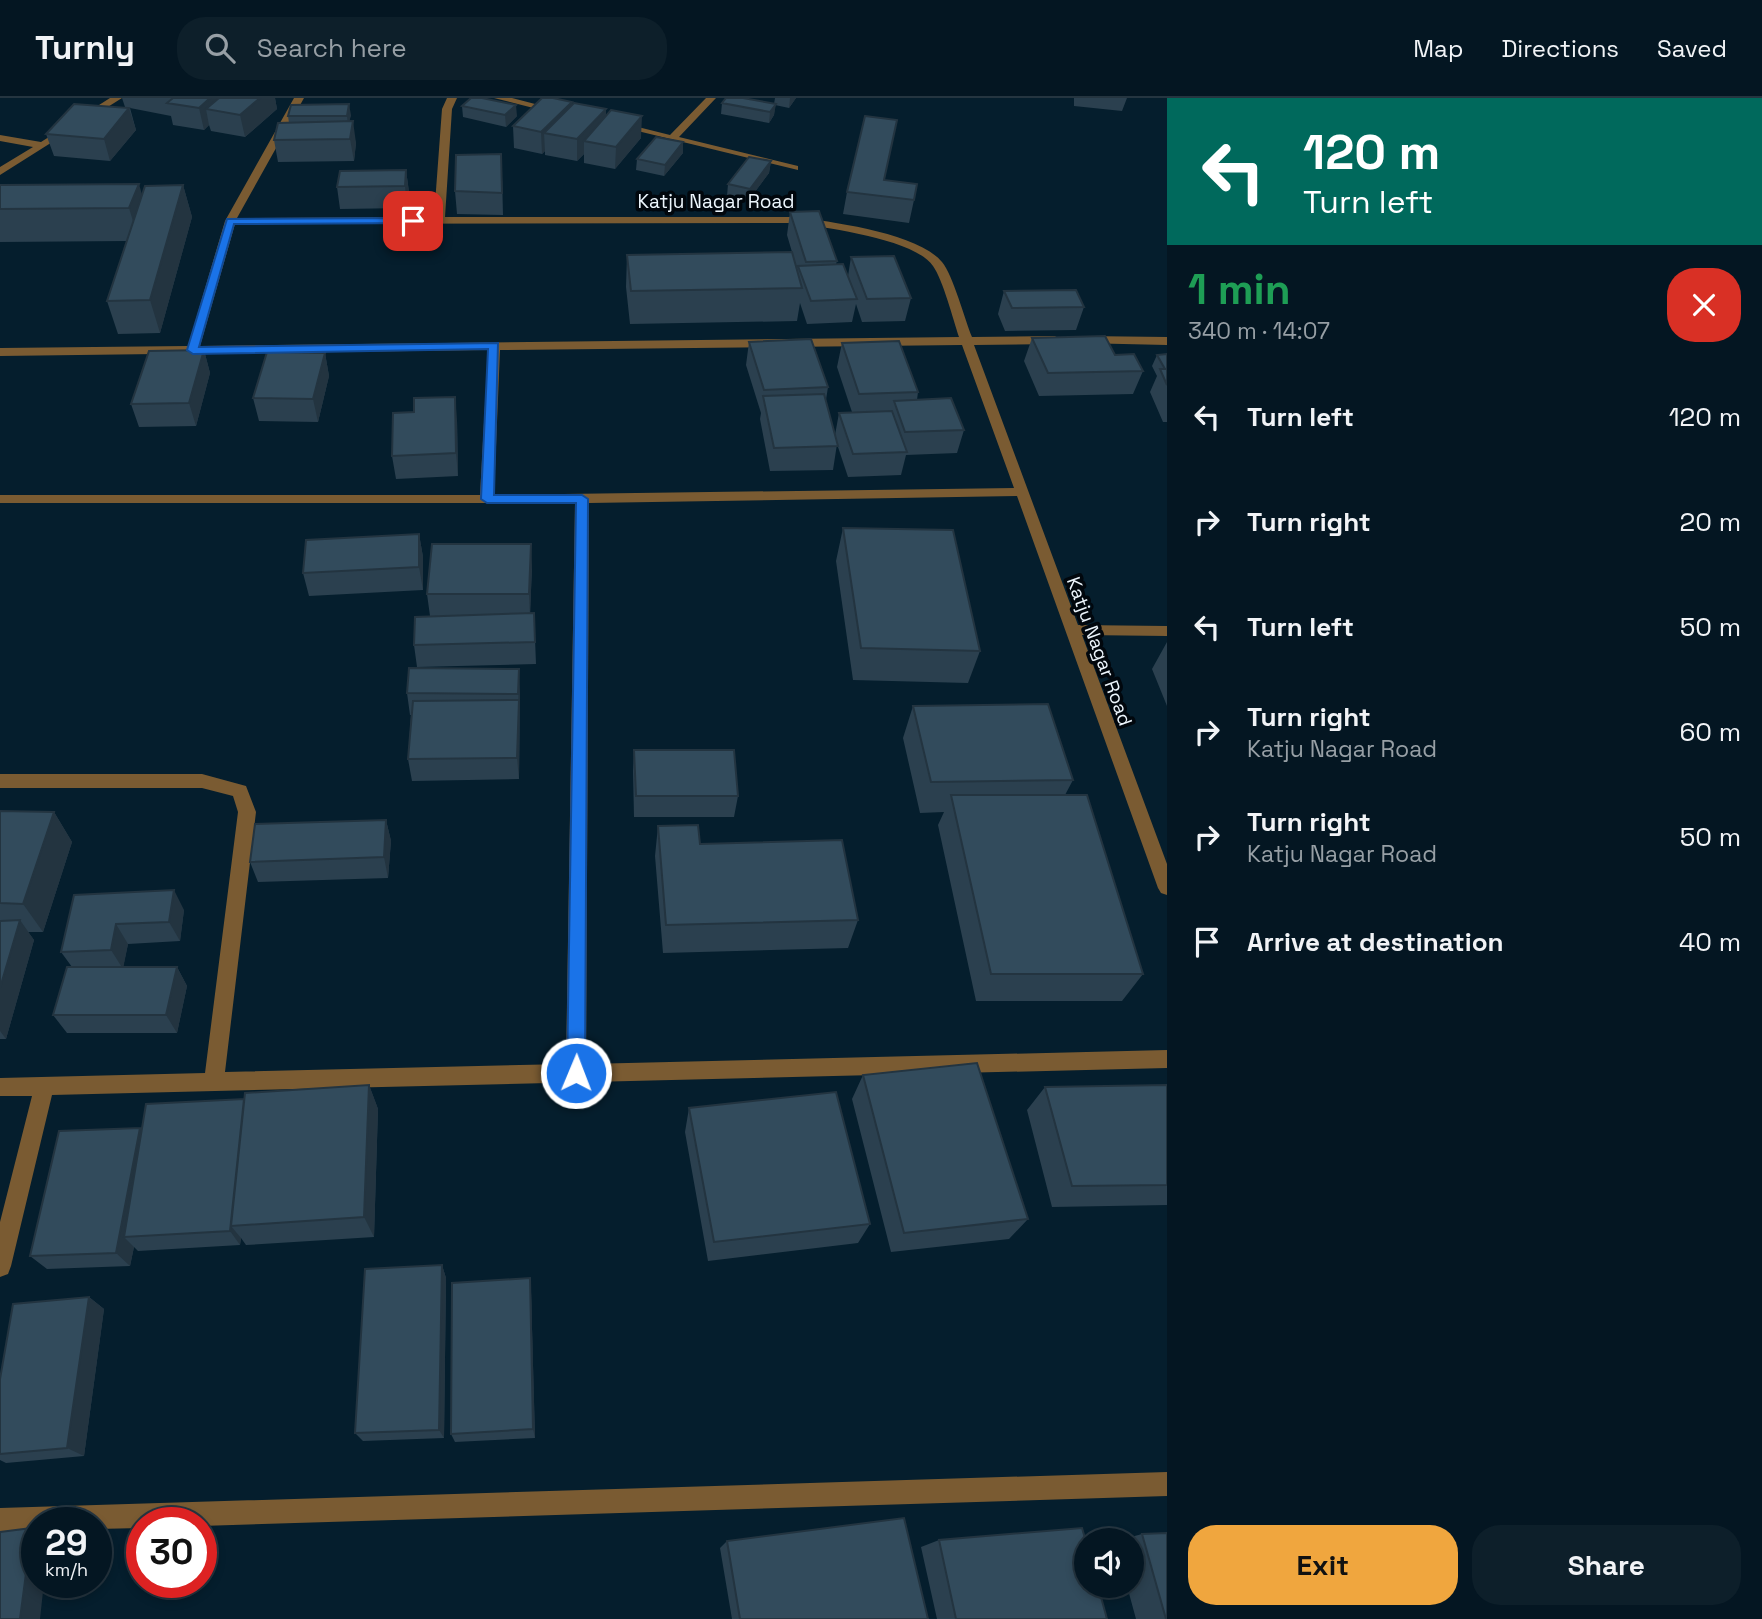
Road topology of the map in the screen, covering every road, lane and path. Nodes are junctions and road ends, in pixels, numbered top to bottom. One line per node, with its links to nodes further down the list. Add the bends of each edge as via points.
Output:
1 (117, 98): 10 (street)
2 (298, 98): 13 (street)
3 (452, 98): 14 (street, via 447,109)
4 (499, 98): 6 (street)
5 (711, 98): 8 (street)
6 (566, 113)
7 (606, 122): 8 (street)
8 (673, 137): 11 (street)
9 (0, 138): 10 (street)
10 (42, 145): 12 (street)
11 (794, 168)
12 (0, 172)
13 (230, 221): 14 (street, Katju Nagar Road); 18 (street)
14 (439, 221): 15 (street, Katju Nagar Road, via 795,220 845,227 922,249 939,265)
15 (965, 340): 16 (street); 17 (street); 20 (street, Katju Nagar Road)
16 (1167, 341)
17 (494, 345): 18 (street); 22 (street)
18 (193, 350): 19 (street)
19 (0, 352)
20 (1021, 492): 23 (street); 24 (street, Katju Nagar Road)
21 (0, 499): 22 (street)
22 (487, 499): 23 (street)
23 (582, 499): 29 (street)
24 (1071, 630): 25 (street); 27 (street, Katju Nagar Road)
25 (1167, 631)
26 (0, 781): 30 (street, via 202,781 240,791 247,811)
27 (1167, 888)
28 (1167, 1059): 29 (street)
29 (576, 1073): 30 (street)
30 (214, 1082): 31 (street)
31 (44, 1086): 32 (street); 33 (street)
32 (0, 1087)
33 (0, 1266)
34 (1167, 1483): 35 (street)
35 (0, 1520)

